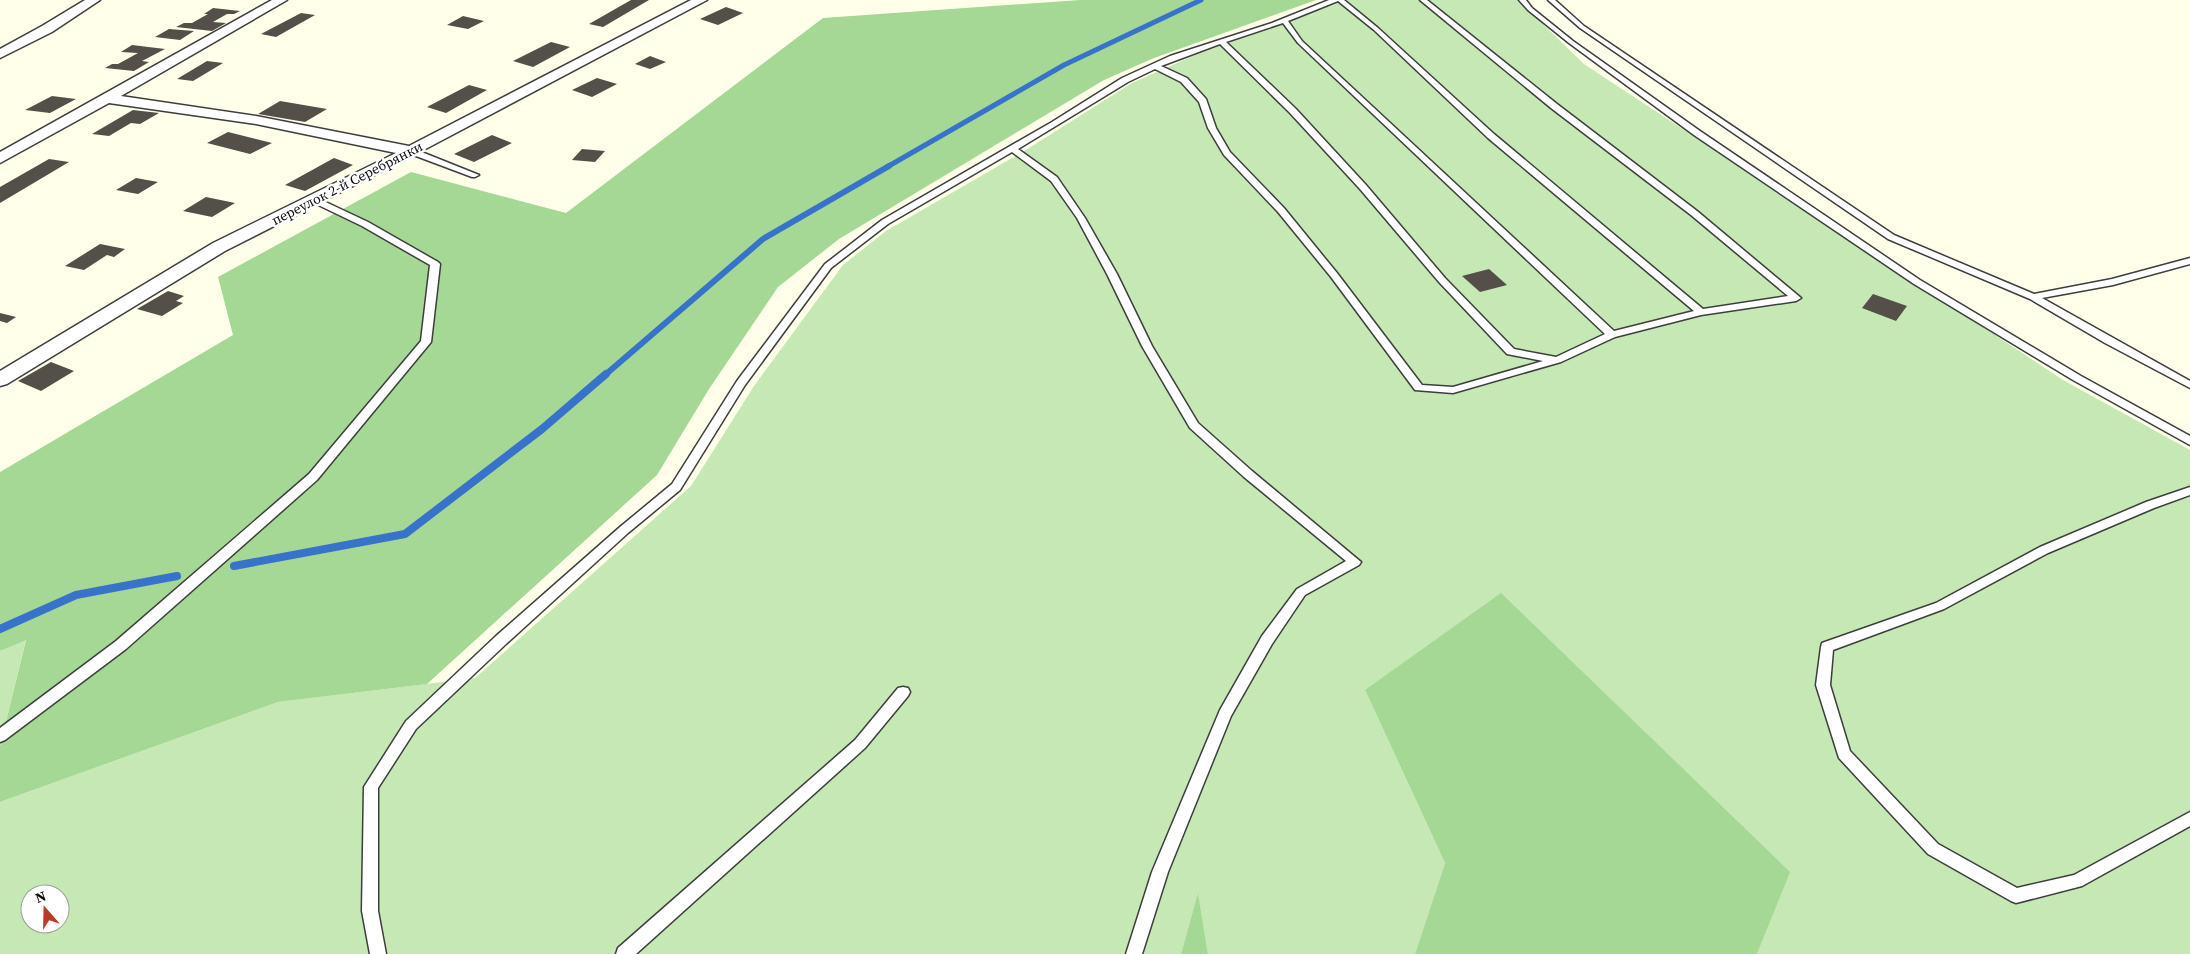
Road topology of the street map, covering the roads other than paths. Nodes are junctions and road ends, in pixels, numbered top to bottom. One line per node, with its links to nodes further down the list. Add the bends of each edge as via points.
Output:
1 (94, 0): 11 (street)
2 (281, 0): 13 (street)
3 (701, 0): 15 (street, переулок 2-й Серебрянки)
4 (1335, 0): 9 (lane)
5 (1340, 0): 21 (lane, via 1376,28 1491,136)
6 (1423, 0): 21 (lane, via 1694,213 1796,298)
7 (1522, 0): 26 (lane, via 1571,42 1696,133 1917,282)
8 (1551, 0): 20 (lane, via 1582,28 1891,236)
9 (1284, 20): 10 (lane); 22 (lane, via 1300,42)
10 (1222, 42): 12 (lane); 23 (lane, via 1318,138 1442,280 1511,352)
11 (0, 54)
12 (1155, 66): 14 (lane, via 1125,80); 23 (lane, via 1184,80 1204,101 1212,128 1227,154 1281,210 1418,388 1453,390)
13 (104, 98): 15 (street, via 256,120); 16 (street)
14 (1013, 149): 31 (lane, via 885,222 828,266 741,383 676,486 501,640 412,725 370,787 370,911); 33 (lane, via 1054,179 1081,218 1147,346 1194,425 1248,474 1356,562 1301,592 1267,640 1224,714 1160,872)
15 (411, 151): 17 (lane); 18 (street, переулок 2-й Серебрянки)
16 (0, 158)
17 (475, 175)
18 (315, 200): 24 (street, переулок 2-й Серебрянки, via 220,247); 29 (lane, via 435,264 426,342 314,477 121,645)
19 (2190, 261): 20 (lane, via 2113,282)
20 (2032, 297): 25 (lane)
21 (1701, 312): 22 (lane)
22 (1612, 335): 23 (lane)
23 (1557, 360)
24 (0, 380)
25 (2190, 385)
26 (2190, 441)
27 (2190, 491): 30 (lane, via 2044,550 1940,606 1827,647 1823,685 1844,754 1933,849 2016,896 2077,881)
28 (903, 692): 32 (lane, via 860,744)
29 (0, 736)
30 (2190, 819)
31 (378, 954)
32 (624, 954)
33 (1134, 954)

